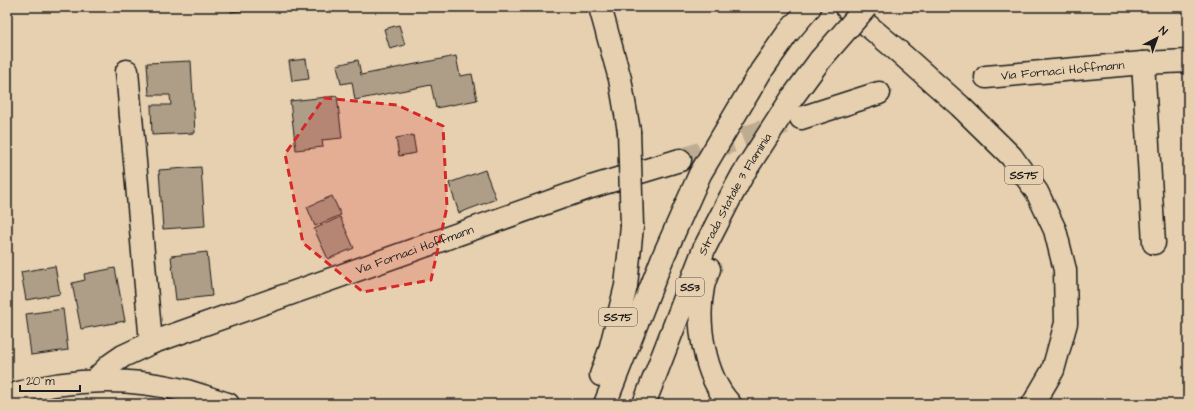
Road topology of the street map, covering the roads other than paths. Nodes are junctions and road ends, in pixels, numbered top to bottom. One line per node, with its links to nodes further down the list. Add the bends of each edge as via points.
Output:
1 (600, 7): 18 (main road, SS75, bridge, via 620,79 629,131 632,226 626,286 610,350)
2 (810, 7): 19 (main road, via 787,34 761,72 700,174 663,257)
3 (846, 7): 22 (main road, SS75, via 960,106 1011,156 1037,192 1055,230 1066,270 1066,323 1053,370)
4 (866, 7): 12 (main road, Strada Statale 3 Flaminia / SS3, bridge, via 820,60 792,98)
5 (1188, 61): 6 (main road, Via Fornaci Hoffmann)
6 (1143, 63): 8 (main road, Via Fornaci Hoffmann); 13 (main road)
7 (127, 71): 14 (main road)
8 (986, 77)
9 (879, 93): 10 (main road)
10 (801, 118)
11 (680, 160): 14 (main road, Via Fornaci Hoffmann, via 591,187)
12 (743, 174): 20 (main road, Strada Statale 3 Flaminia / SS3, via 704,249); 21 (main road, via 736,206 703,286 700,320 707,362 723,397)
13 (1154, 243)
14 (151, 343): 15 (main road, Via Fornaci Hoffmann, via 123,356)
15 (94, 381): 16 (main road, via 51,385); 17 (main road, via 153,385 187,391)
16 (7, 396)
17 (228, 404)
18 (590, 404)
19 (605, 404)
20 (644, 404)
21 (730, 404)
22 (1032, 404)

